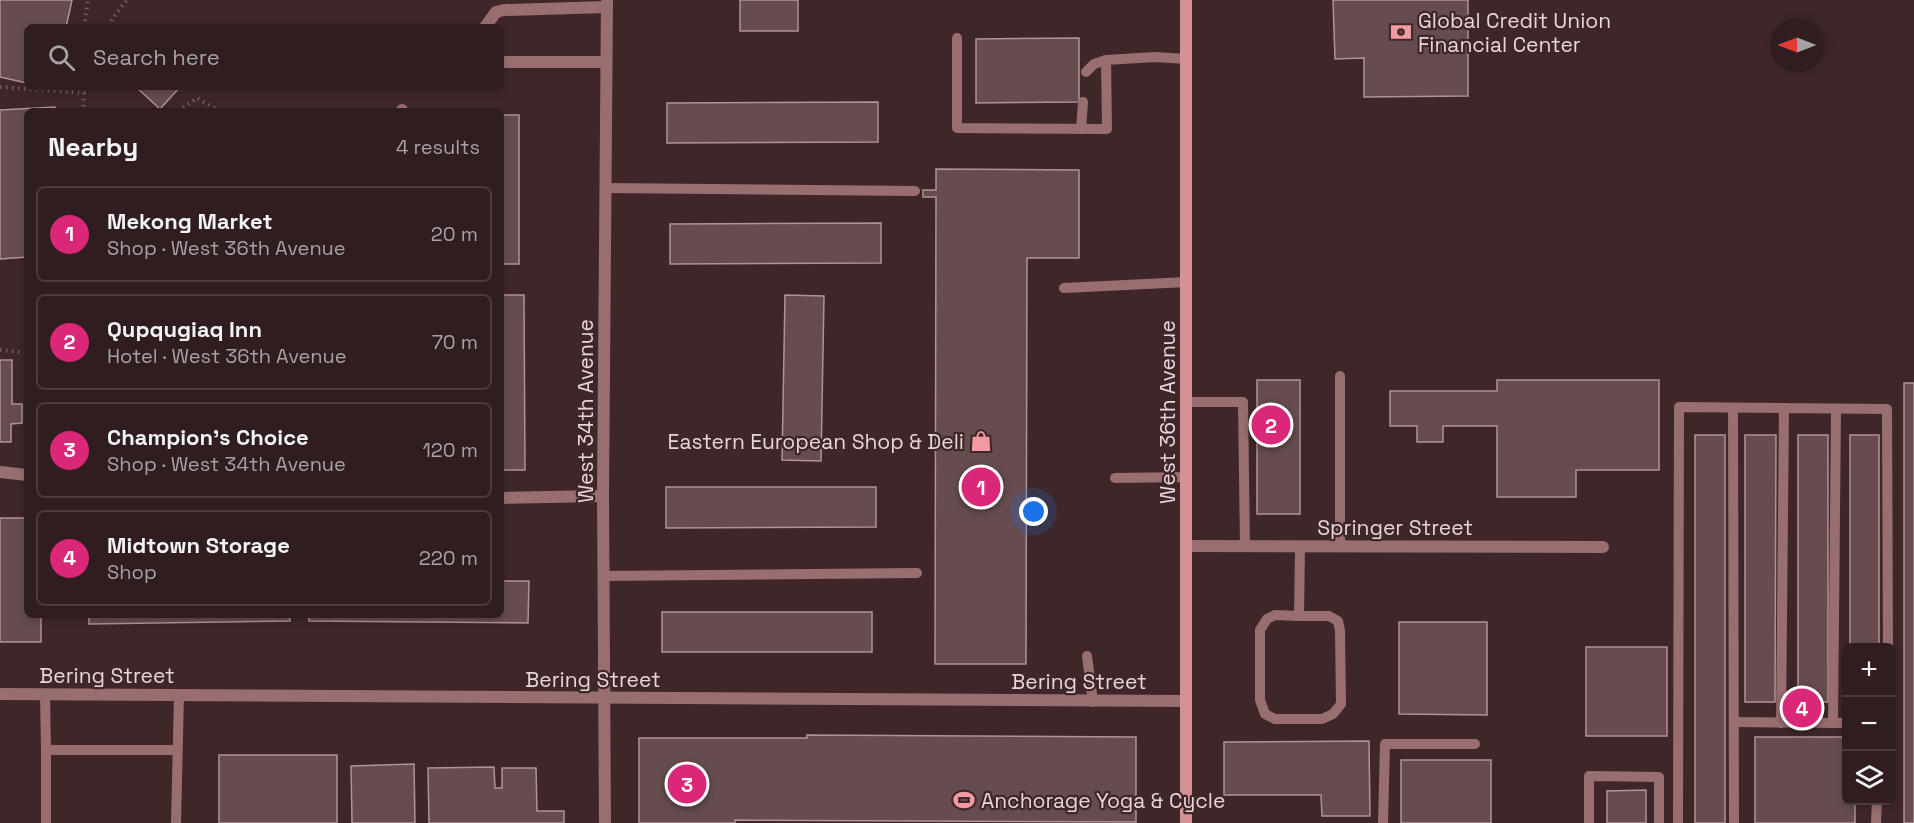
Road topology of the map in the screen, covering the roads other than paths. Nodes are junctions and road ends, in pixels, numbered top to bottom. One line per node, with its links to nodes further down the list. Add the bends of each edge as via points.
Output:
1 (1186, 0): 5 (main road, West 36th Avenue)
2 (607, 3): 3 (street, via 504,10 496,12); 8 (street, West 34th Avenue)
3 (487, 24)
4 (957, 38): 11 (lane, via 957,128)
5 (1186, 59): 6 (lane); 14 (main road, West 36th Avenue)
6 (1106, 60): 9 (lane); 11 (lane, via 1107,129)
7 (504, 62): 8 (street)
8 (606, 62): 12 (street, West 34th Avenue)
9 (1086, 72)
10 (1083, 102): 11 (lane)
11 (1081, 129)
12 (606, 188): 13 (lane); 25 (street, West 34th Avenue)
13 (915, 192)
14 (1187, 282): 15 (lane); 17 (main road, West 36th Avenue)
15 (1064, 288)
16 (1340, 376): 30 (lane)
17 (1187, 402): 23 (main road, West 36th Avenue); 28 (lane, via 1243,402)
18 (1733, 408): 19 (lane); 43 (lane); 58 (lane, via 1679,407)
19 (1784, 408): 20 (lane); 44 (lane)
20 (1836, 409): 35 (lane, via 1887,409); 45 (lane)
21 (0, 472): 22 (street)
22 (24, 475)
23 (1187, 477): 24 (lane); 27 (main road, West 36th Avenue)
24 (1115, 478)
25 (603, 496): 26 (street); 33 (street, West 34th Avenue)
26 (504, 498)
27 (1187, 546): 28 (street, Springer Street); 41 (main road, West 36th Avenue)
28 (1245, 546): 29 (street, Springer Street)
29 (1300, 546): 30 (street, Springer Street); 34 (lane)
30 (1340, 546): 31 (street, Springer Street)
31 (1603, 547)
32 (917, 573): 33 (lane)
33 (604, 576): 40 (street, West 34th Avenue)
34 (1299, 616): 34 (lane, via 1275,615 1260,630 1260,700 1265,714 1275,719 1322,719 1341,704 1338,621 1329,616)
35 (1888, 643)
36 (1087, 656): 42 (lane)
37 (0, 694): 38 (street, Bering Street)
38 (45, 694): 39 (street, Bering Street); 48 (lane)
39 (179, 694): 40 (street, Bering Street); 49 (lane)
40 (606, 699): 42 (street, Bering Street); 53 (street, West 34th Avenue)
41 (1186, 701): 42 (street, Bering Street); 54 (main road, West 36th Avenue)
42 (1093, 702)
43 (1734, 722): 44 (lane); 59 (lane)
44 (1781, 723): 45 (lane)
45 (1833, 723): 46 (lane)
46 (1842, 723)
47 (1475, 744): 55 (lane, via 1385,744)
48 (46, 750): 49 (lane); 51 (lane)
49 (177, 750): 52 (lane)
50 (1877, 805): 60 (lane)
51 (46, 823)
52 (176, 823)
53 (605, 823)
54 (1186, 823)
55 (1383, 823)
56 (1589, 823): 57 (lane, via 1589,776 1659,777)
57 (1659, 823)
58 (1678, 823)
59 (1734, 823)
60 (1876, 823)

